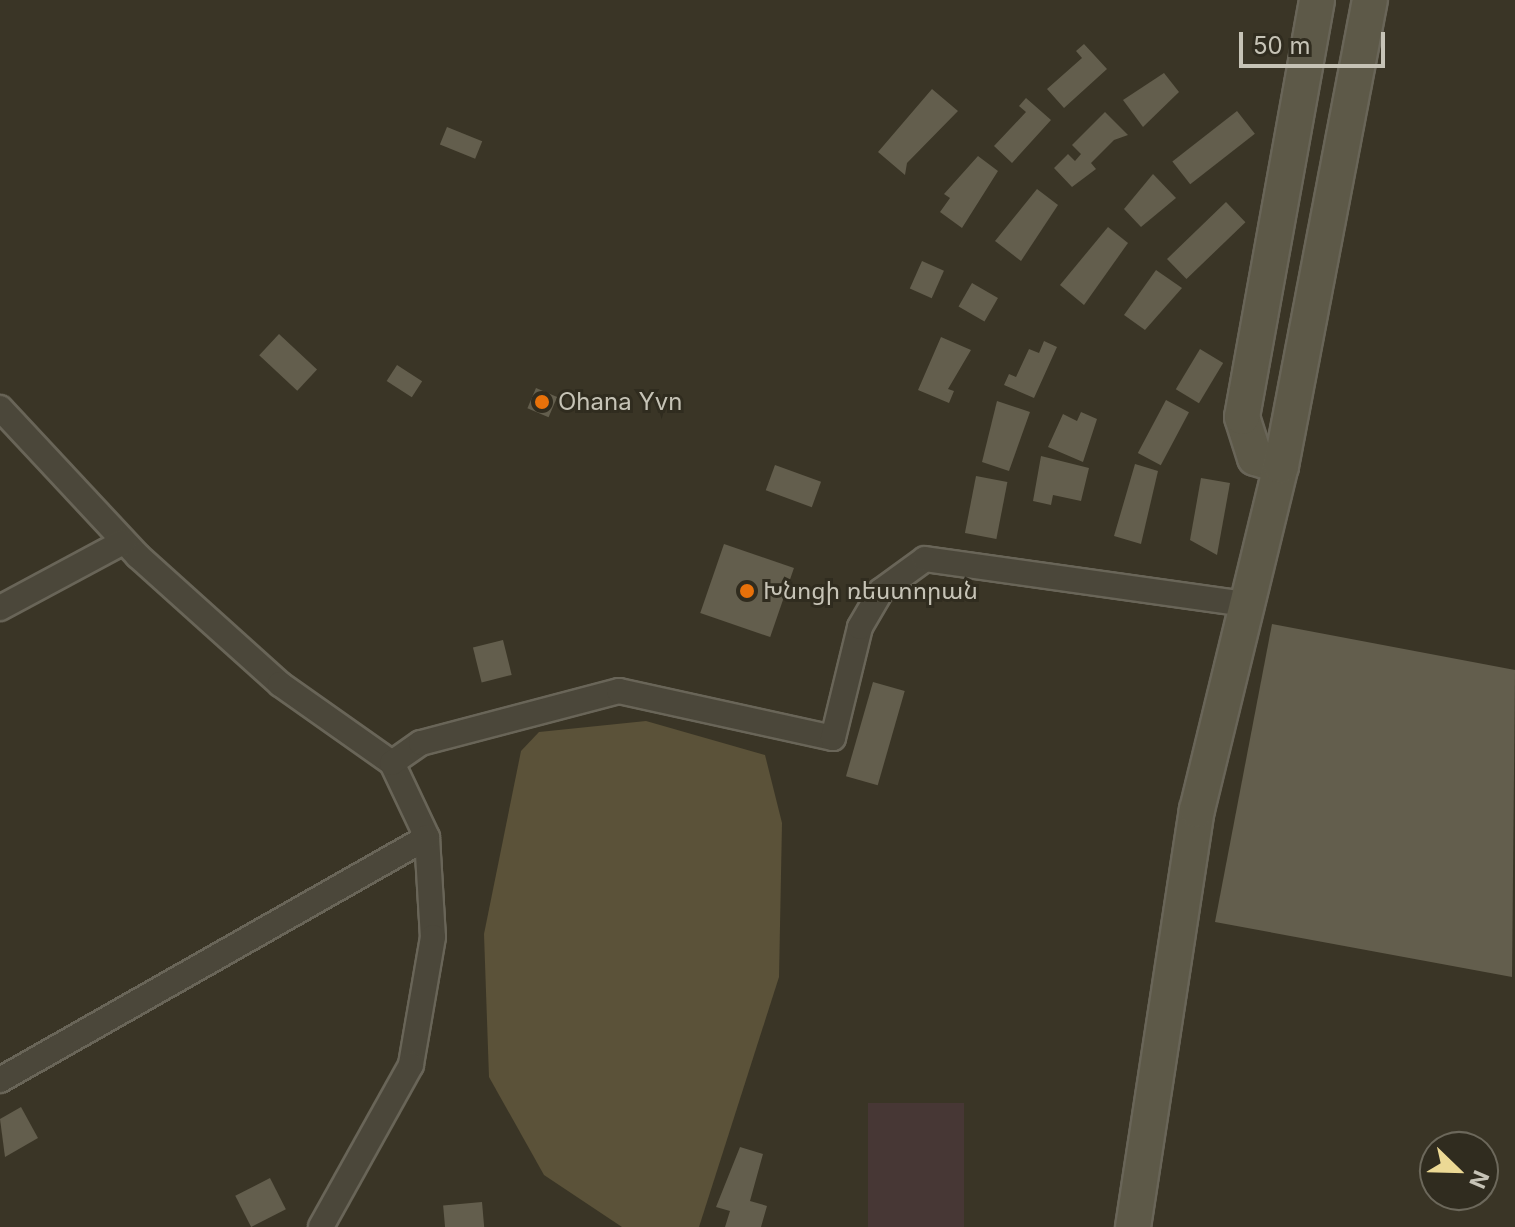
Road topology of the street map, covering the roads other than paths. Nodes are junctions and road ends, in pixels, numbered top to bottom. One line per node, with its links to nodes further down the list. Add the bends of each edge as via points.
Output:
1 (1317, 0): 4 (street, via 1242,417 1255,458)
2 (1370, 0): 4 (street)
3 (0, 408): 5 (street)
4 (1281, 466): 6 (street)
5 (123, 542): 7 (street); 8 (street, via 280,684)
6 (1245, 604): 8 (street, via 925,559 881,591 860,627 833,738 619,691 421,743); 12 (street, via 1197,810)
7 (0, 608)
8 (392, 763): 9 (street)
9 (427, 837): 10 (street); 11 (street, via 433,937 411,1065)
10 (0, 1080)
11 (321, 1227)
12 (1133, 1227)

